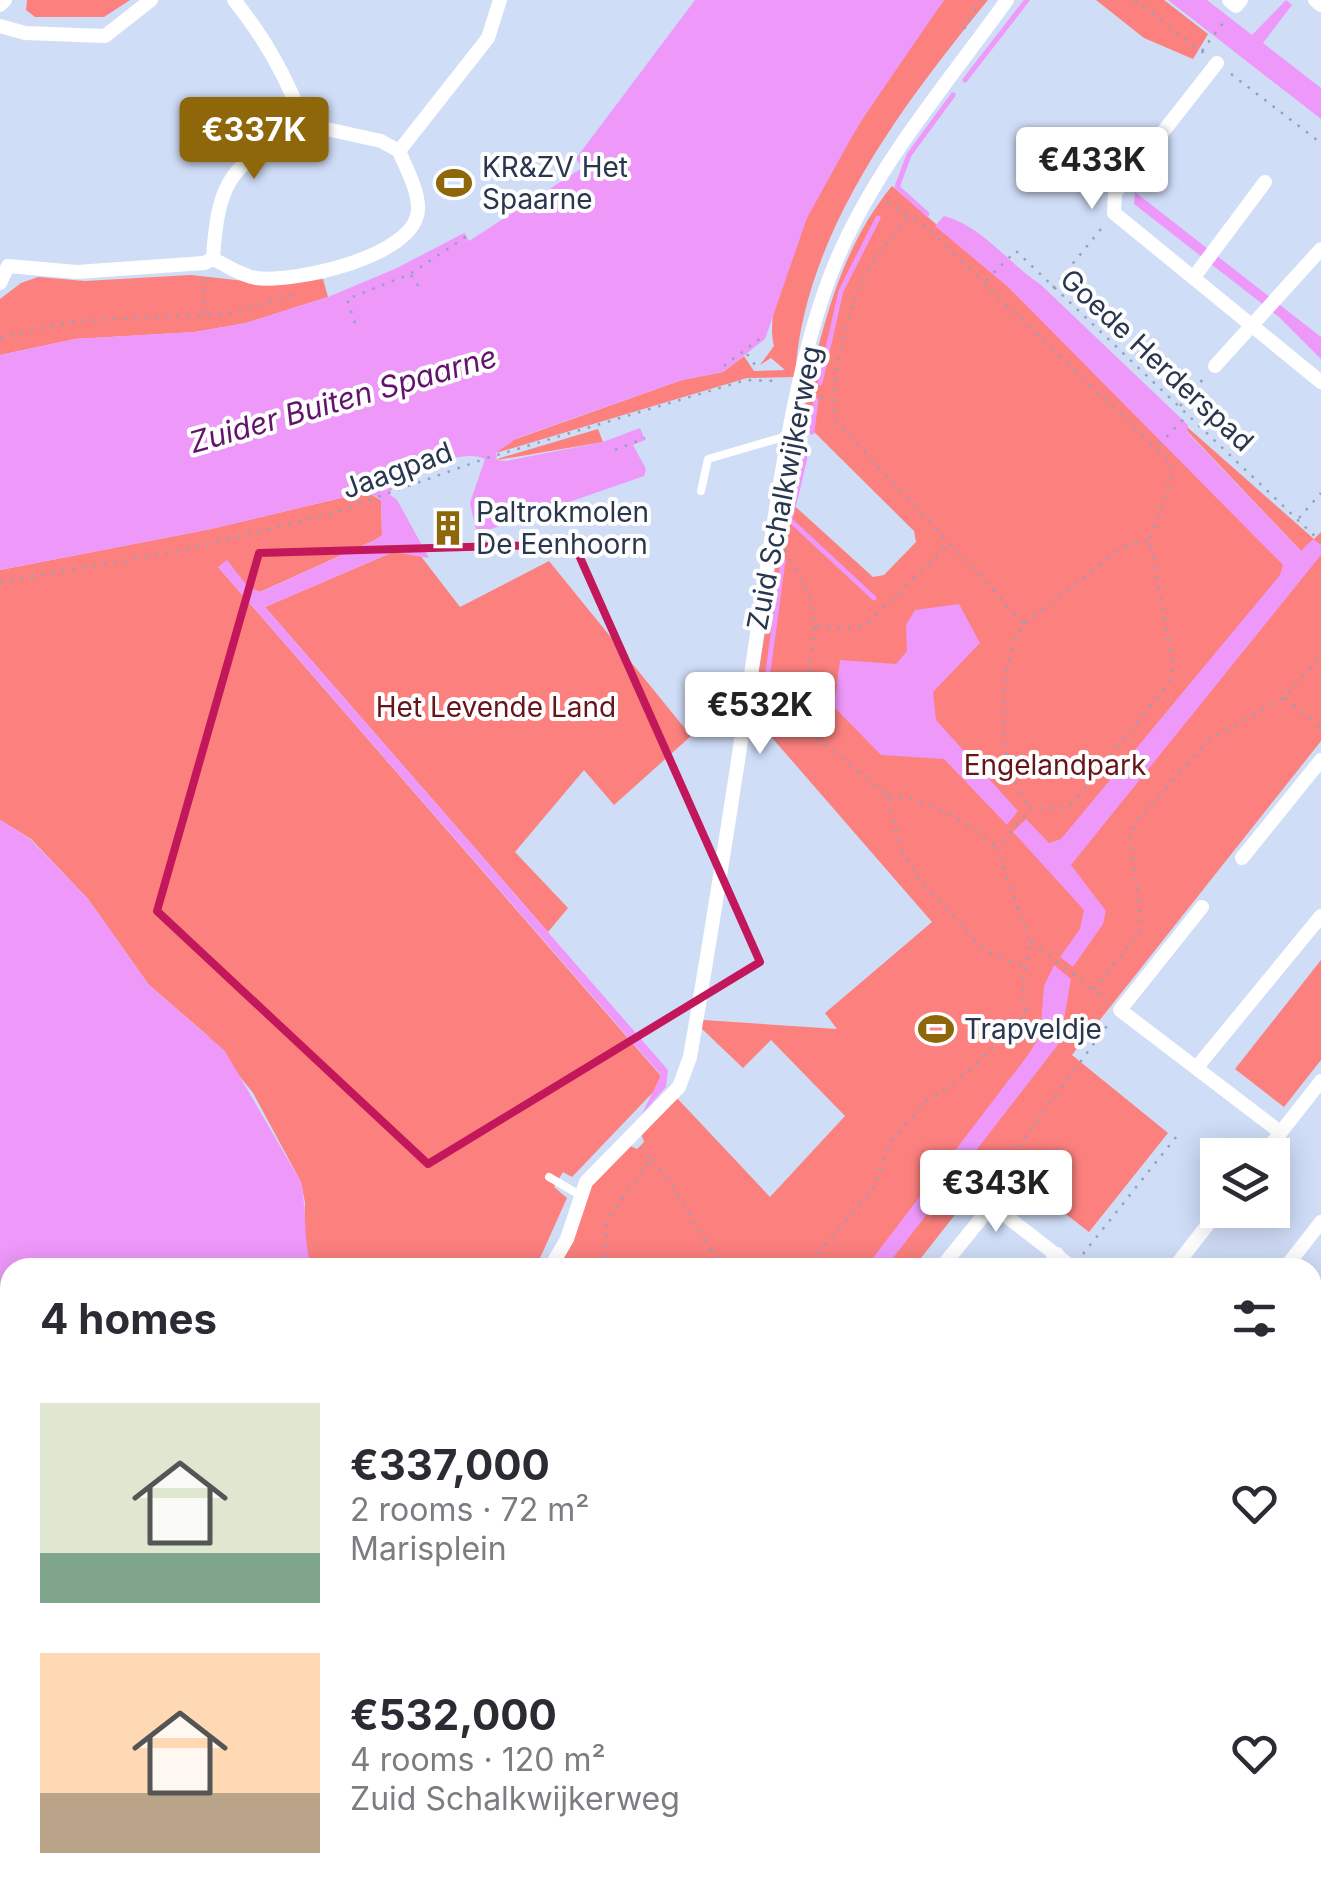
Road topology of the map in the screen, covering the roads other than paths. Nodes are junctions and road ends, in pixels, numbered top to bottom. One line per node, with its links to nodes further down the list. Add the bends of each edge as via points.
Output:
1 (150, 0): 7 (street, via 104,36)
2 (234, 0): 9 (street, via 264,36)
3 (500, 0): 10 (street, via 488,38)
4 (1314, 0): 6 (street)
5 (1004, 4): 20 (street, Zuid Schalkwijkerweg, via 930,100 838,258 819,308)
6 (1321, 5)
7 (0, 26)
8 (1217, 63): 15 (street, via 1115,193 1114,213)
9 (304, 124): 10 (street); 14 (street, via 240,164 216,216)
10 (399, 151): 14 (street, via 418,210 412,230 392,246 318,273 254,278)
11 (1265, 182): 15 (street)
12 (1321, 249): 17 (street)
13 (4, 261): 14 (street, via 77,272); 16 (street)
14 (209, 261)
15 (1197, 273): 17 (street)
16 (0, 283)
17 (1257, 321): 18 (street); 19 (street)
18 (1215, 366)
19 (1321, 381)
20 (792, 435): 21 (lane, via 708,460); 31 (street, Zuid Schalkwijkerweg, via 690,1056 679,1087)
21 (701, 491)
22 (1321, 760): 23 (street)
23 (1242, 858)
24 (1202, 907): 26 (street, via 1120,1010)
25 (1321, 916): 26 (street)
26 (1198, 1068): 28 (street)
27 (1321, 1081): 28 (street)
28 (1280, 1132): 29 (street)
29 (1275, 1138)
30 (549, 1178): 31 (lane)
31 (578, 1194): 35 (street, Zuid Schalkwijkerweg)
32 (1321, 1222): 40 (street)
33 (1205, 1228): 39 (street)
34 (1058, 1254): 36 (street, via 992,1204); 37 (street); 38 (street)
35 (556, 1258)
36 (948, 1258)
37 (1055, 1258)
38 (1063, 1258)
39 (1182, 1258)
40 (1293, 1258)

